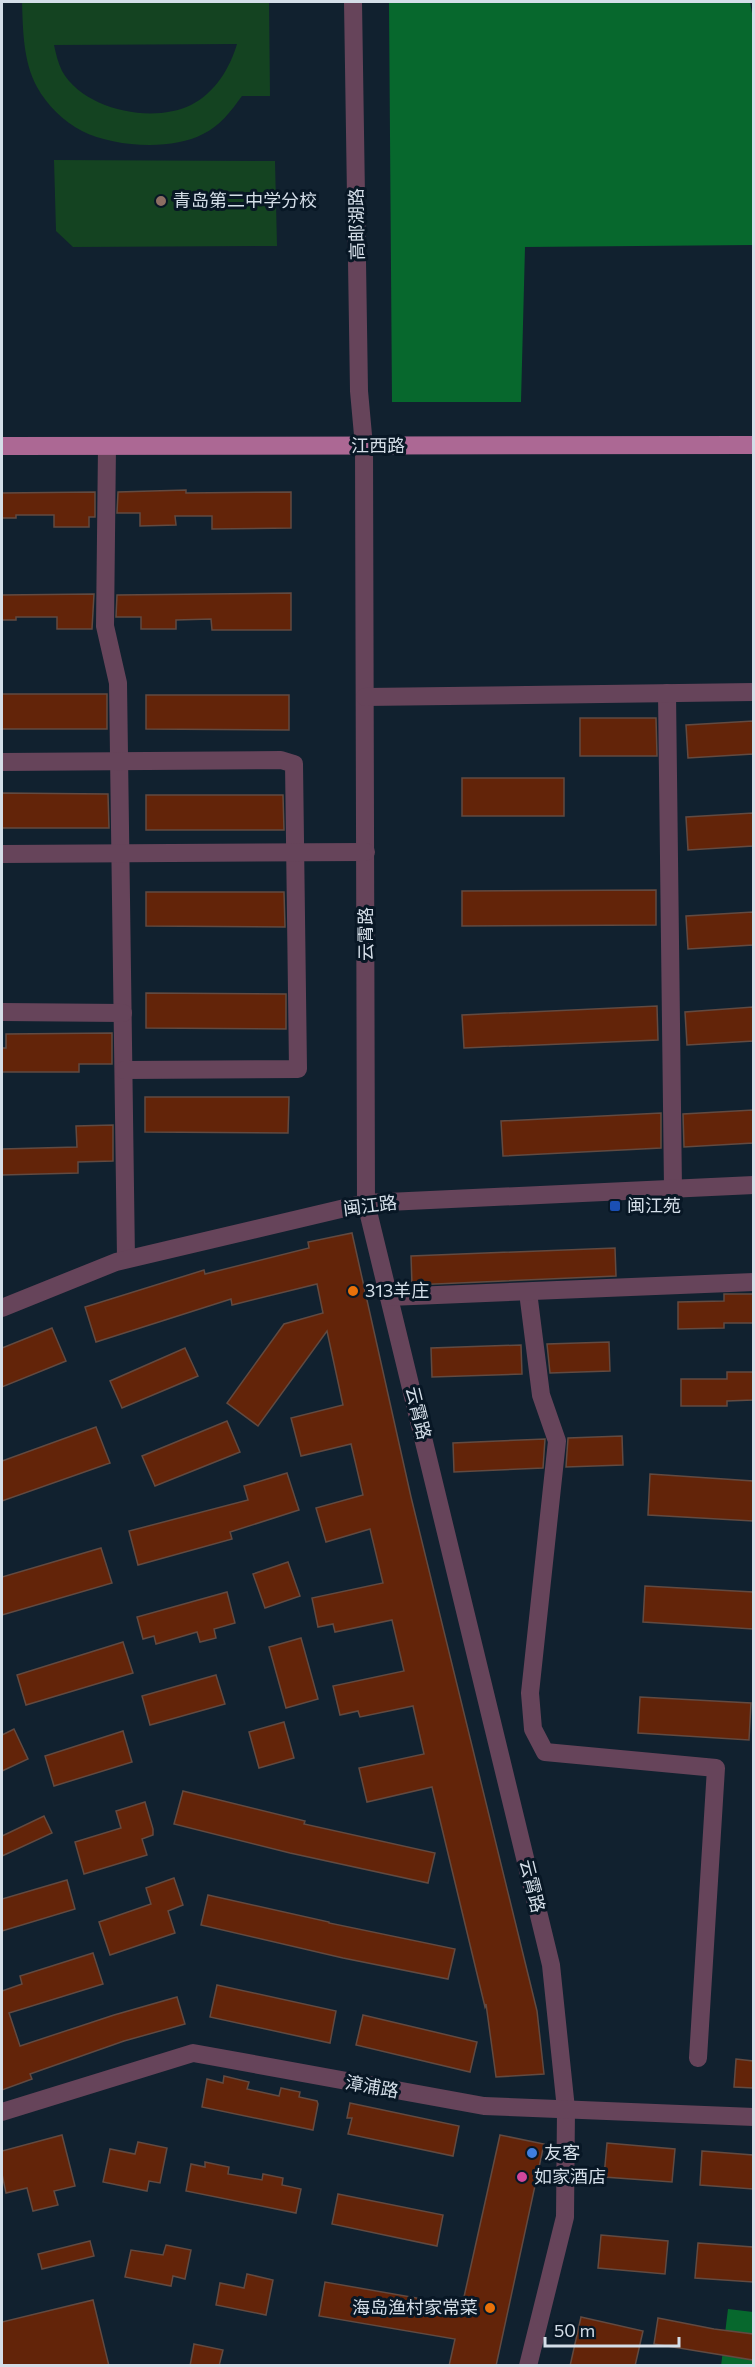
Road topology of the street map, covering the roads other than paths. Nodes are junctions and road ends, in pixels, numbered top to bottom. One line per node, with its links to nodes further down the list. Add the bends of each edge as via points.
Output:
1 (353, 2): 5 (street, 高邮湖路, via 359,391)
2 (753, 445): 5 (main road, 江西路)
3 (2, 446): 4 (main road, 江西路)
4 (107, 446): 5 (main road, 江西路); 9 (street, via 105,626 118,683)
5 (364, 446): 8 (street, 云霄路)
6 (753, 692): 7 (street)
7 (667, 693): 8 (street); 19 (street)
8 (365, 697): 11 (street, 云霄路)
9 (119, 761): 10 (street); 13 (street); 14 (street, via 281,760 294,764)
10 (2, 762)
11 (366, 852): 14 (street); 20 (street, 云霄路)
12 (2, 854): 13 (street)
13 (121, 854): 14 (street); 16 (street)
14 (295, 854): 17 (street, via 298,1069)
15 (2, 1012): 16 (street)
16 (123, 1013): 17 (street)
17 (123, 1070): 21 (street)
18 (753, 1185): 19 (street, 闽江路)
19 (674, 1189): 20 (street, 闽江路)
20 (366, 1203): 21 (street, 闽江路); 24 (street, 云霄路)
21 (126, 1259): 25 (street, 闽江路)
22 (753, 1282): 23 (street)
23 (528, 1292): 24 (street); 26 (street, via 541,1395 557,1441 530,1693 533,1729 545,1752 716,1768)
24 (389, 1297): 27 (street, 云霄路, via 551,1965)
25 (2, 1308)
26 (698, 2058)
27 (566, 2109): 28 (street, 漳浦路, via 484,2106 193,2053); 29 (street, 漳浦路); 30 (street, 云霄路, via 565,2217)
28 (2, 2112)
29 (753, 2116)
30 (528, 2366)

